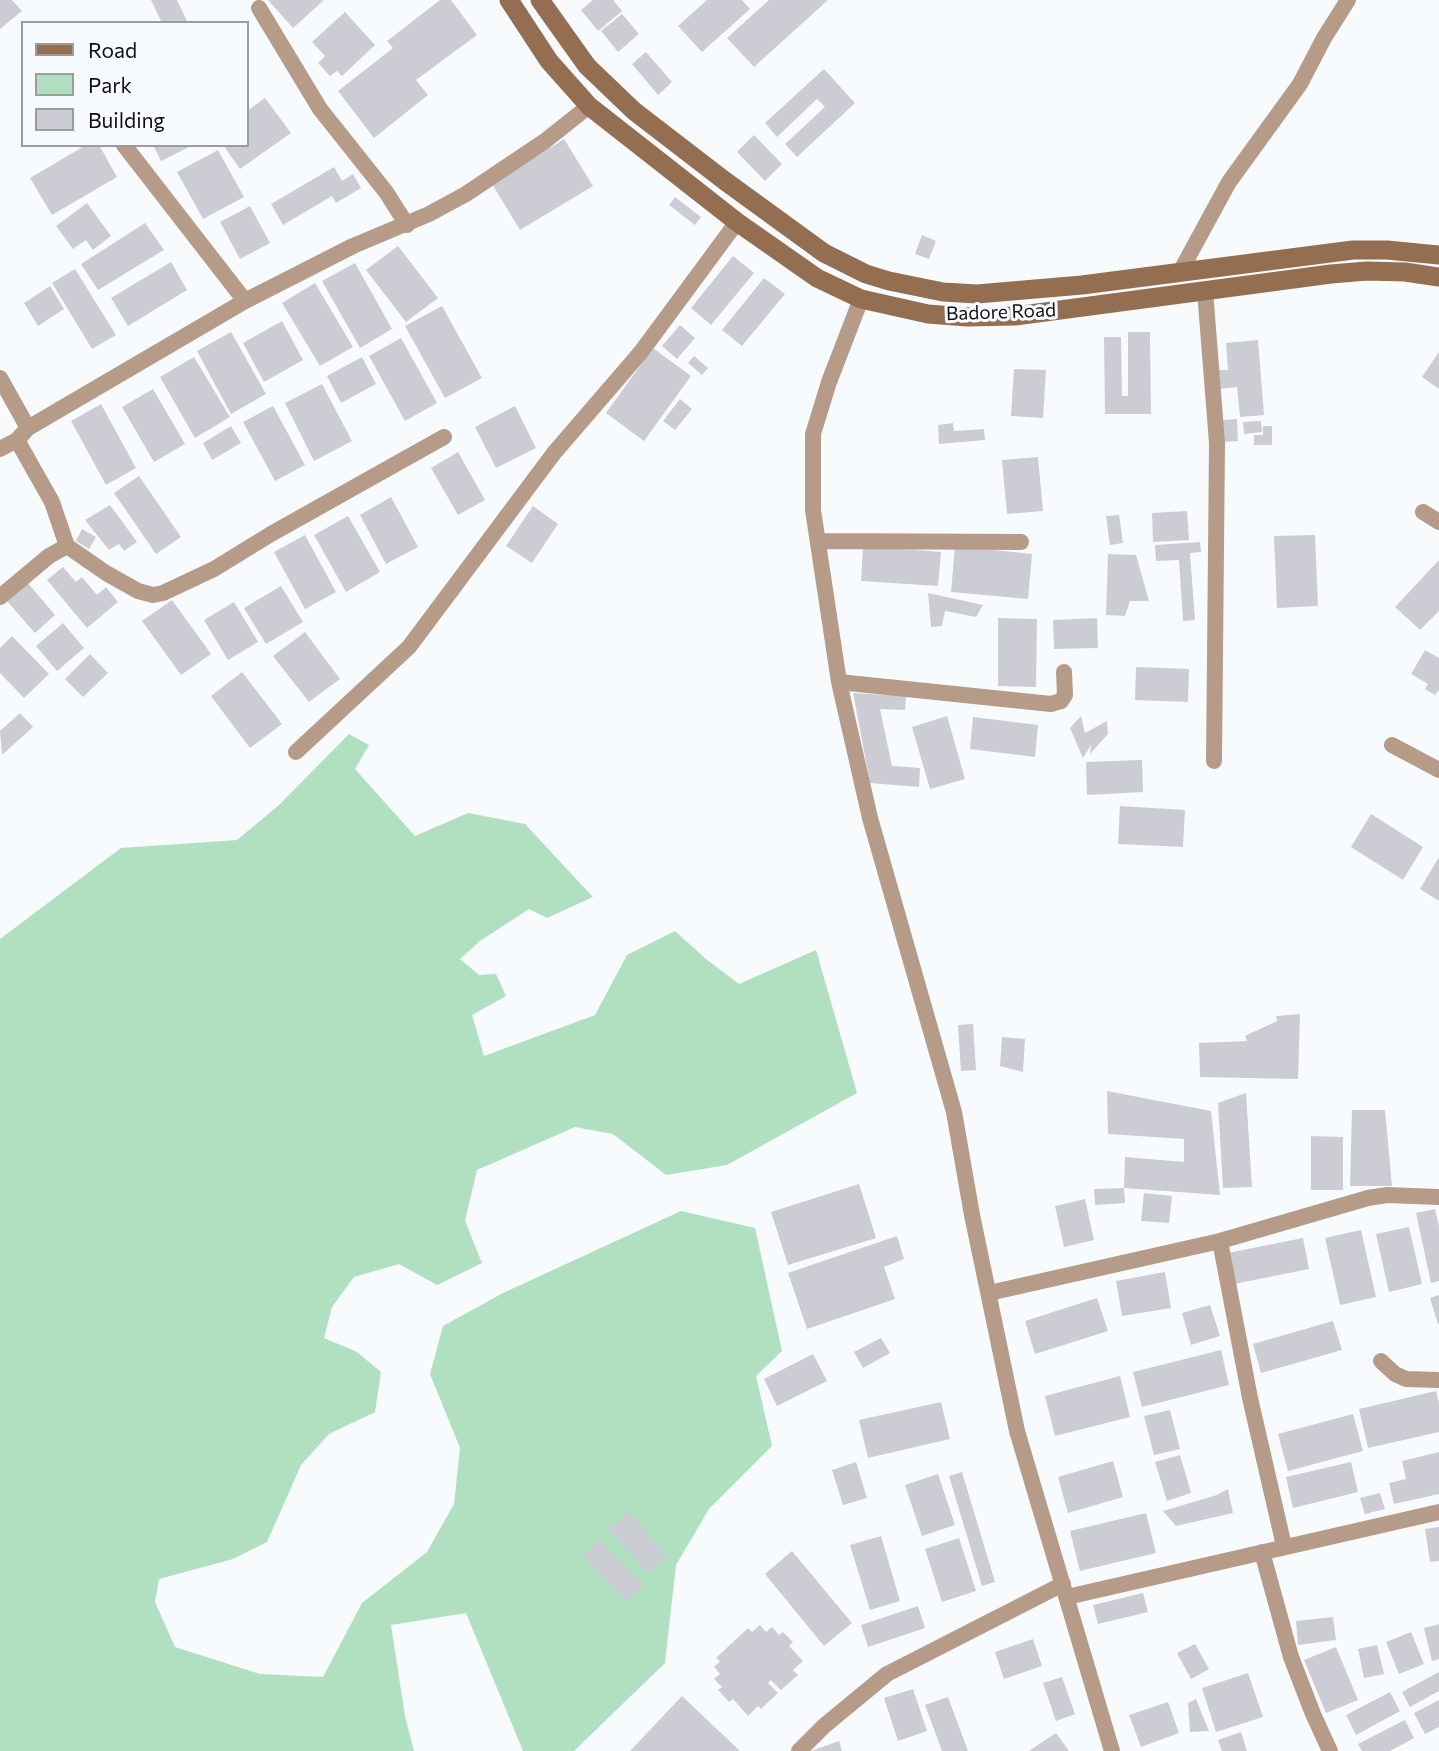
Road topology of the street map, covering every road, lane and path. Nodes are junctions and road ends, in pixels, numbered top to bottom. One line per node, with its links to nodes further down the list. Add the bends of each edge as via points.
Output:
1 (509, 0): 5 (main road, Badore Road, via 549,61)
2 (540, 0): 10 (main road, Badore Road, via 587,66 634,111 796,234 866,274 933,290 977,294)
3 (1348, 0): 10 (street, via 1300,84 1229,182)
4 (258, 8): 8 (street, via 320,109)
5 (589, 106): 7 (main road, Badore Road); 8 (street, via 466,194)
6 (126, 147): 14 (street)
7 (737, 222): 13 (main road, Badore Road, via 817,278); 28 (street, via 640,352 554,453 409,647)
8 (407, 225): 14 (street, via 353,246)
9 (1439, 256): 10 (main road, Badore Road, via 1353,250)
10 (1180, 272)
11 (1439, 277): 12 (main road, Badore Road, via 1367,271)
12 (1205, 291): 13 (main road, Badore Road, via 1060,311 967,317 928,314); 29 (street, via 1217,443)
13 (861, 299): 21 (street, via 813,434 813,510)
14 (245, 301): 16 (street)
15 (0, 378): 16 (street)
16 (23, 434): 18 (street); 23 (street)
17 (444, 437): 23 (street, via 214,569 163,593 138,591)
18 (0, 449)
19 (1423, 512): 20 (street)
20 (1439, 522)
21 (818, 541): 22 (street); 26 (street)
22 (1021, 542)
23 (67, 546): 24 (street)
24 (0, 597)
25 (1064, 672): 26 (street, via 1065,695 1051,704)
26 (839, 682): 33 (street, via 870,818 954,1112)
27 (1392, 746): 30 (street)
28 (296, 752)
29 (1214, 761)
30 (1439, 769)
31 (1439, 1197): 32 (street, via 1368,1198)
32 (1220, 1241): 33 (street); 37 (street)
33 (989, 1293): 39 (street, via 1017,1431)
34 (1381, 1361): 35 (street, via 1406,1379)
35 (1439, 1380)
36 (1439, 1512): 37 (street)
37 (1284, 1546): 38 (street)
38 (1262, 1552): 39 (street); 42 (street, via 1292,1657)
39 (1065, 1591): 40 (street, via 887,1674); 41 (street)
40 (799, 1751)
41 (1112, 1751)
42 (1330, 1751)

